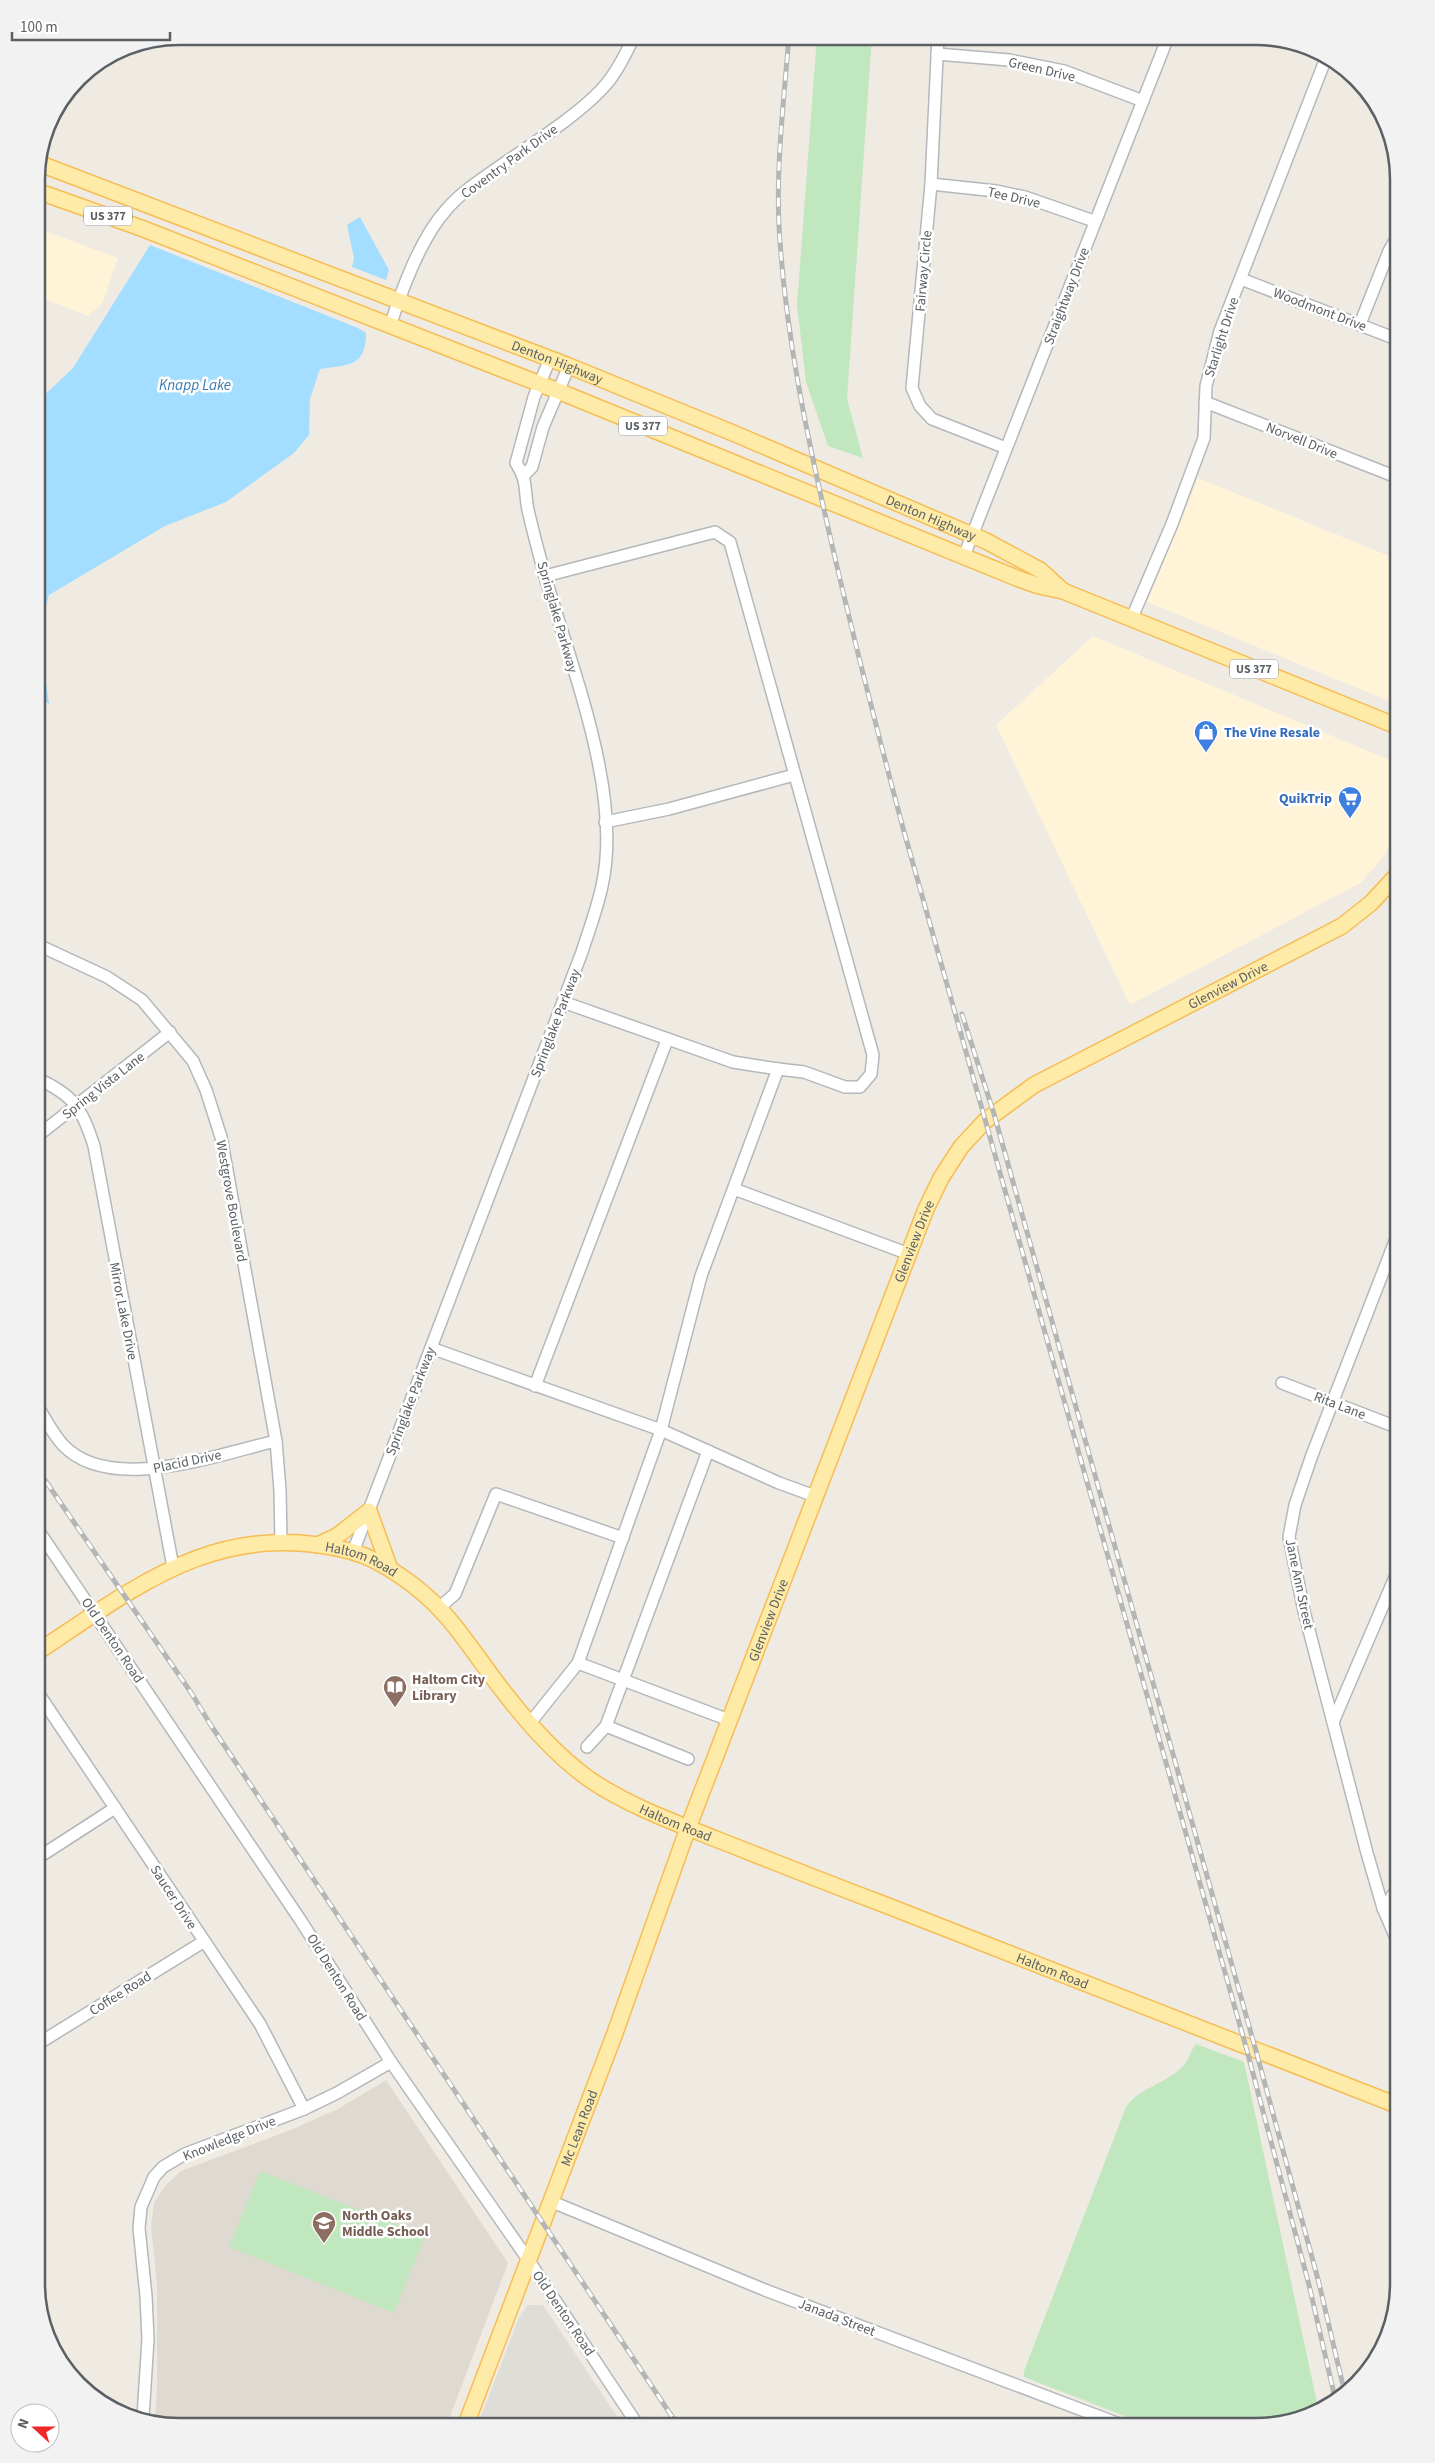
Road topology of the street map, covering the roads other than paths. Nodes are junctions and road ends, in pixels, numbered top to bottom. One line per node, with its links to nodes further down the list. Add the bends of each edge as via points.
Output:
1 (629, 45): 15 (street, Coventry Park Drive, via 616,71 600,91 463,192 445,210 424,244)
2 (938, 45): 4 (street, Fairway Circle)
3 (1165, 45): 6 (street, Straightway Drive)
4 (937, 54): 6 (street, Green Drive, via 1009,60 1064,71); 9 (street, Fairway Circle)
5 (1324, 64): 14 (street, Starlight Drive)
6 (1143, 101): 12 (street, Straightway Drive)
7 (46, 166): 8 (main road, Denton Highway / US 377)
8 (96, 184): 11 (main road, via 79,190); 15 (main road, Denton Highway / US 377)
9 (931, 184): 12 (street, Tee Drive, via 1025,197); 24 (street, Fairway Circle, via 912,388 920,406 932,419)
10 (45, 194): 11 (main road, Denton Highway / US 377)
11 (68, 202): 17 (main road, Denton Highway / US 377)
12 (1094, 221): 24 (street, Straightway Drive)
13 (1390, 248): 16 (street)
14 (1241, 279): 16 (street, Woodmont Drive); 23 (street, Starlight Drive, via 1211,361)
15 (398, 300): 17 (street, Coventry Park Drive); 19 (main road, Denton Highway / US 377)
16 (1360, 324): 18 (street, Woodmont Drive)
17 (390, 326): 21 (main road, Denton Highway / US 377)
18 (1390, 336)
19 (550, 359): 20 (main road, Denton Highway / US 377); 21 (street, Springlake Parkway)
20 (569, 366): 22 (street); 27 (main road, Denton Highway / US 377, via 733,432)
21 (540, 384): 22 (main road, Denton Highway / US 377); 26 (street, Springlake Parkway, via 526,421 516,463)
22 (558, 391): 26 (street, via 532,467); 28 (main road, Denton Highway / US 377)
23 (1205, 402): 25 (street, Norvell Drive); 31 (street, Starlight Drive, via 1204,438)
24 (1006, 448): 27 (street, Straightway Drive)
25 (1390, 474)
26 (524, 475): 29 (street, Springlake Parkway, via 528,508)
27 (973, 536): 28 (street, Straightway Drive); 30 (main road, Denton Highway / US 377, via 1040,570)
28 (964, 556): 30 (main road, Denton Highway / US 377, via 1039,586)
29 (545, 576): 33 (street, via 715,532 730,542); 34 (street, Springlake Parkway, via 582,698 601,777)
30 (1062, 590): 31 (main road, Denton Highway / US 377)
31 (1131, 620): 32 (main road, Denton Highway / US 377)
32 (1390, 723)
33 (794, 775): 34 (street, via 669,809); 40 (street, via 873,1055 871,1074 860,1087 845,1087 804,1072)
34 (605, 822): 37 (street, Springlake Parkway, via 602,886)
35 (1390, 883): 45 (main road, Glenview Drive, via 1342,926 1034,1085 985,1120 961,1147 941,1178)
36 (45, 948): 38 (street, Westgrove Boulevard, via 107,977 142,1000)
37 (563, 1002): 39 (street); 47 (street, Springlake Parkway)
38 (170, 1032): 42 (street, Spring Vista Lane); 54 (street, Westgrove Boulevard, via 193,1061 221,1137)
39 (667, 1040): 40 (street, via 733,1062); 49 (street)
40 (778, 1069): 44 (street)
41 (45, 1081): 42 (street, Mirror Lake Drive)
42 (78, 1106): 43 (street, Spring Vista Lane); 56 (street, Mirror Lake Drive, via 94,1146)
43 (45, 1130)
44 (734, 1189): 45 (street); 53 (street, via 701,1276)
45 (908, 1254): 57 (main road, Glenview Drive)
46 (1390, 1254): 50 (street, Jane Ann Street)
47 (431, 1348): 49 (street); 58 (street, Springlake Parkway)
48 (1282, 1383): 50 (street, Rita Lane)
49 (535, 1386): 53 (street)
50 (1332, 1401): 52 (street, Rita Lane); 74 (street, Jane Ann Street, via 1295,1505 1289,1536 1304,1611)
51 (45, 1417): 56 (street, Placid Drive, via 63,1446 83,1460 108,1469)
52 (1390, 1424)
53 (662, 1430): 55 (street); 59 (street)
54 (276, 1441): 56 (street, Placid Drive); 61 (street, Westgrove Boulevard)
55 (708, 1451): 57 (street); 71 (street)
56 (154, 1470): 64 (street, Mirror Lake Drive)
57 (816, 1496): 73 (main road, Glenview Drive)
58 (369, 1511): 62 (main road); 63 (street, Springlake Parkway); 65 (main road)
59 (623, 1538): 67 (street, via 496,1494 455,1594); 70 (street)
60 (45, 1540): 68 (street, Old Denton Road)
61 (281, 1542): 62 (main road, Haltom Road); 64 (main road, Haltom Road, via 230,1548)
62 (318, 1546): 63 (main road, Haltom Road)
63 (353, 1552): 65 (main road, Haltom Road)
64 (173, 1567): 68 (main road, Haltom Road)
65 (390, 1569): 67 (main road, Haltom Road)
66 (1390, 1589): 74 (street)
67 (440, 1607): 75 (main road, Haltom Road)
68 (95, 1614): 69 (main road, Haltom Road); 87 (street, Old Denton Road, via 302,1921)
69 (45, 1647)
70 (578, 1663): 71 (street); 75 (street)
71 (623, 1680): 73 (street); 76 (street)
72 (45, 1703): 79 (street, Saucer Drive)
73 (729, 1720): 80 (main road, Glenview Drive)
74 (1333, 1722): 83 (street, Jane Ann Street)
75 (530, 1723): 80 (main road, Haltom Road, via 547,1743 590,1779 630,1802)
76 (606, 1726): 77 (street); 78 (street)
77 (586, 1746)
78 (688, 1759)
79 (115, 1808): 81 (street); 85 (street, Saucer Drive)
80 (688, 1828): 88 (main road, Haltom Road); 90 (main road, Mc Lean Road)
81 (45, 1853)
82 (1390, 1900): 83 (street)
83 (1384, 1908): 84 (street, Jane Ann Street)
84 (1390, 1923)
85 (203, 1942): 86 (street, Coffee Road); 89 (street, Saucer Drive, via 260,2024)
86 (45, 2039)
87 (391, 2062): 89 (street, Knowledge Drive); 91 (street, Old Denton Road)
88 (1390, 2102)
89 (304, 2109): 92 (street, Knowledge Drive, via 185,2154 163,2167 154,2177 141,2207 139,2228 148,2338)
90 (550, 2201): 91 (main road, Mc Lean Road); 95 (street, Janada Street, via 757,2287)
91 (527, 2258): 93 (main road, Mc Lean Road); 94 (street, Old Denton Road)
92 (143, 2413)
93 (468, 2418)
94 (633, 2418)
95 (1103, 2418)

